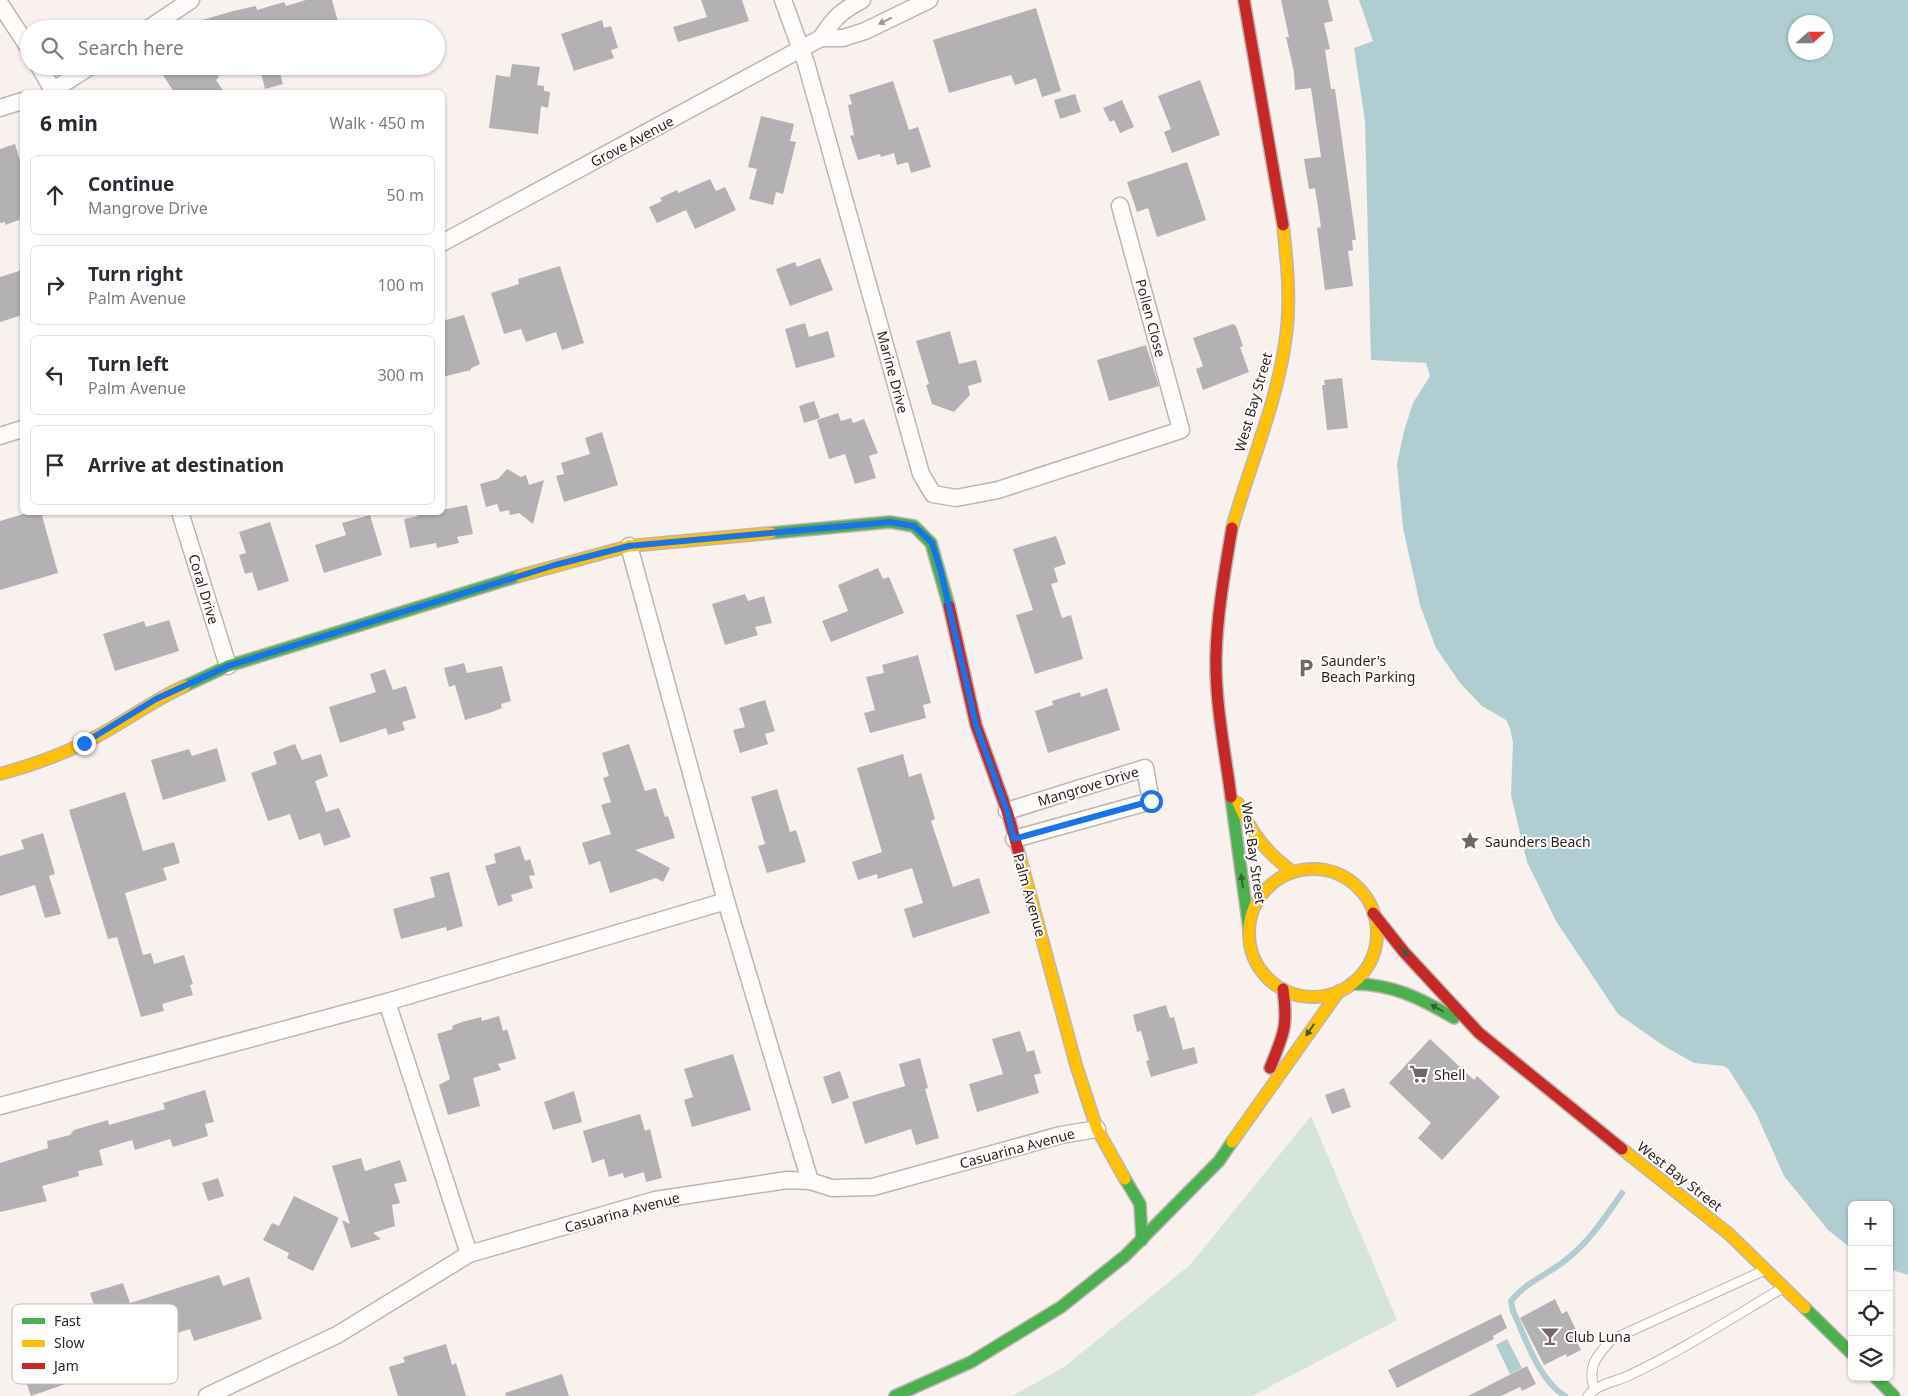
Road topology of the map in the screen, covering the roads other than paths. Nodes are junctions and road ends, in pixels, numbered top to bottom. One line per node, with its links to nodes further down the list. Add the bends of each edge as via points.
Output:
1 (192, 0): 7 (street)
2 (783, 0): 10 (street, Marine Drive)
3 (862, 0): 9 (street, Grove Avenue, via 832,20)
4 (929, 0): 9 (street, Grove Avenue, one-way to 9, via 865,31 843,38)
5 (1244, 0): 26 (main road, West Bay Street, via 1283,225 1289,284 1286,336 1275,388 1232,527 1220,610 1216,657)
6 (0, 4): 8 (street)
7 (162, 20)
8 (20, 34)
9 (821, 38): 10 (street, Grove Avenue)
10 (801, 49): 18 (street, Grove Avenue); 20 (street, Marine Drive, via 921,474 933,494 956,498 998,490)
11 (44, 75): 13 (street)
12 (78, 75): 14 (street)
13 (51, 90)
14 (55, 90)
15 (20, 102): 16 (street)
16 (0, 108)
17 (1120, 206): 20 (street, Pollen Close)
18 (445, 241)
19 (20, 430): 21 (street)
20 (1182, 430)
21 (0, 436)
22 (181, 515): 24 (street, Coral Drive)
23 (629, 546): 24 (main road, Palm Avenue, via 555,565); 27 (main road, Palm Avenue, via 890,522 914,526 932,543 976,725); 30 (street)
24 (228, 666): 25 (main road, Palm Avenue, via 156,699 84,743 36,764)
25 (0, 774)
26 (1228, 782): 29 (main road, West Bay Street, via 1264,850); 32 (main road, West Bay Street, one-way to 26)
27 (1007, 811): 28 (main road, Palm Avenue); 28 (street, Mangrove Drive, via 1145,768 1151,801)
28 (1014, 839): 40 (main road, Palm Avenue)
29 (1293, 872): 31 (main road, West Bay Street, via 1323,870 1346,878 1364,895); 32 (main road, West Bay Street, via 1268,888 1258,900)
30 (726, 901): 36 (street); 41 (street)
31 (1373, 913): 33 (main road, West Bay Street, via 1376,926 1374,952 1369,964); 37 (main road, West Bay Street, one-way to 37, via 1404,952)
32 (1250, 929): 34 (main road, West Bay Street, via 1254,957 1261,970)
33 (1352, 984): 35 (main road, West Bay Street); 37 (main road, West Bay Street, one-way to 33, via 1411,993 1372,982)
34 (1282, 989): 35 (main road, West Bay Street, via 1316,997); 39 (main road, via 1287,1016 1285,1031)
35 (1339, 991): 39 (main road, one-way to 39)
36 (387, 1002): 38 (street); 45 (street)
37 (1479, 1033): 46 (main road, West Bay Street, via 1729,1234)
38 (0, 1106)
39 (1247, 1122): 43 (main road, via 1219,1161)
40 (1096, 1129): 41 (street, Casuarina Avenue, via 1060,1135 873,1187 832,1188); 42 (main road, Palm Avenue)
41 (810, 1181): 45 (street, Casuarina Avenue, via 787,1180 655,1200)
42 (1140, 1204): 43 (street); 44 (main road, Palm Avenue)
43 (1176, 1206): 44 (main road)
44 (1142, 1240): 52 (main road, via 1054,1312 971,1362)
45 (469, 1254): 51 (street, Casuarina Avenue, via 337,1335)
46 (1765, 1270): 47 (main road, West Bay Street); 50 (lane, via 1612,1340 1593,1360 1590,1377)
47 (1783, 1288): 48 (main road, West Bay Street); 50 (lane, via 1653,1364)
48 (1848, 1350)
49 (1879, 1381): 54 (main road)
50 (1594, 1388): 53 (lane)
51 (207, 1396)
52 (895, 1396)
53 (1588, 1396)
54 (1894, 1396)

